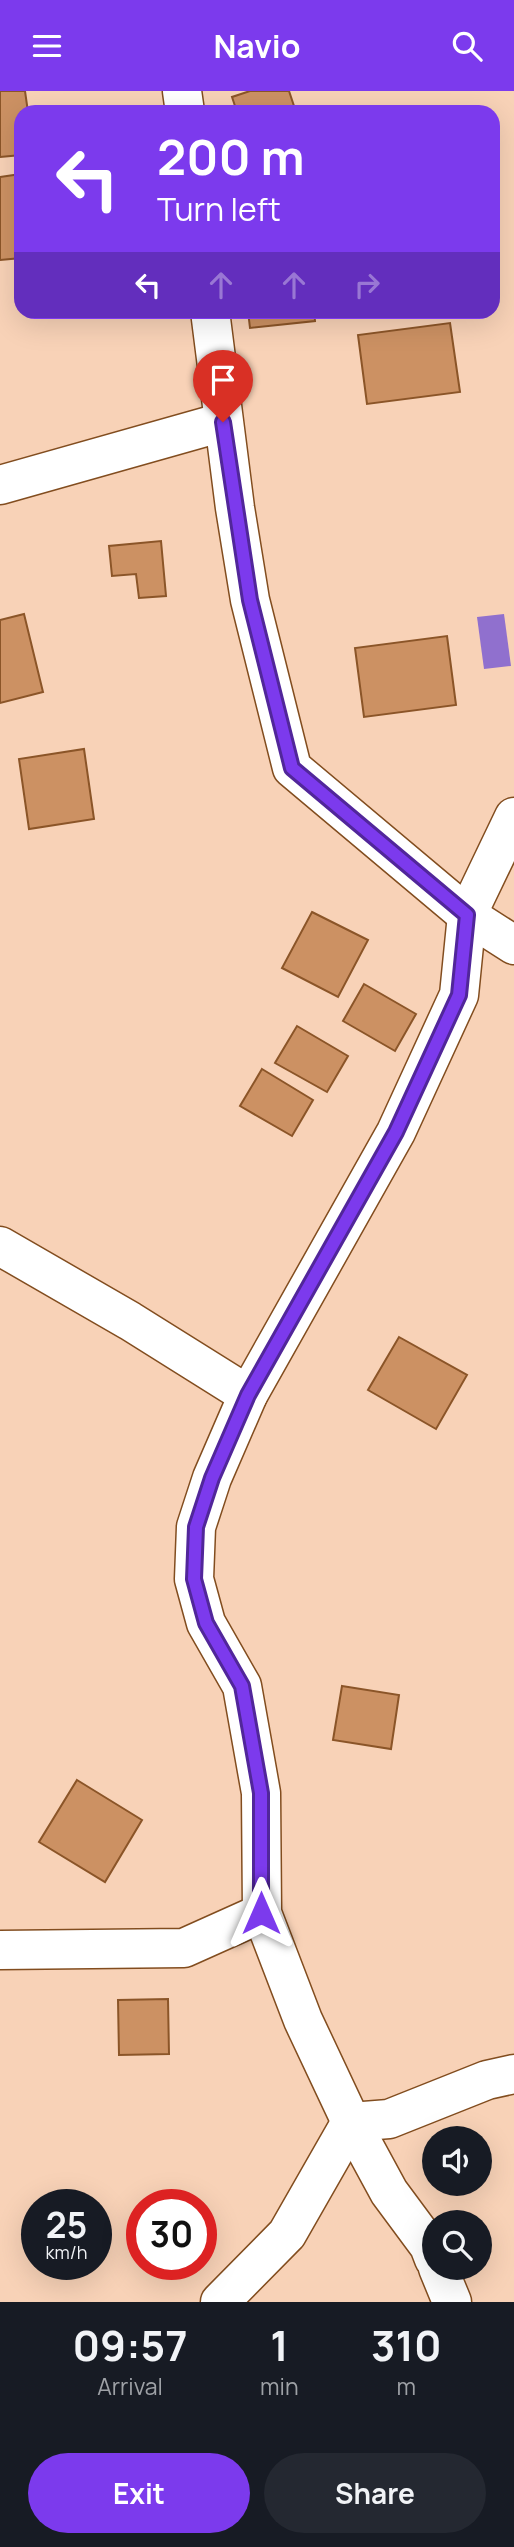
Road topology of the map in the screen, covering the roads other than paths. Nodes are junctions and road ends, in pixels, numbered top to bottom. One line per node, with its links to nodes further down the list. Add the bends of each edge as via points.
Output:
1 (211, 319): 2 (street)
2 (223, 422): 3 (street); 5 (street, via 250,600 292,768)
3 (0, 485)
4 (514, 817): 5 (street)
5 (467, 915): 6 (street); 8 (street, via 459,995 414,1094)
6 (514, 945)
7 (0, 1246): 8 (street)
8 (248, 1395): 9 (street, via 196,1527 194,1579 206,1623 242,1686 261,1793)
9 (261, 1913): 10 (street, via 184,1948); 12 (street, via 303,2020)
10 (0, 1950)
11 (514, 2074): 12 (street, via 486,2080 389,2119)
12 (351, 2122): 13 (street, via 389,2192); 15 (street, via 287,2234)
13 (422, 2237)
14 (443, 2280): 16 (street)
15 (220, 2302)
16 (452, 2302)

